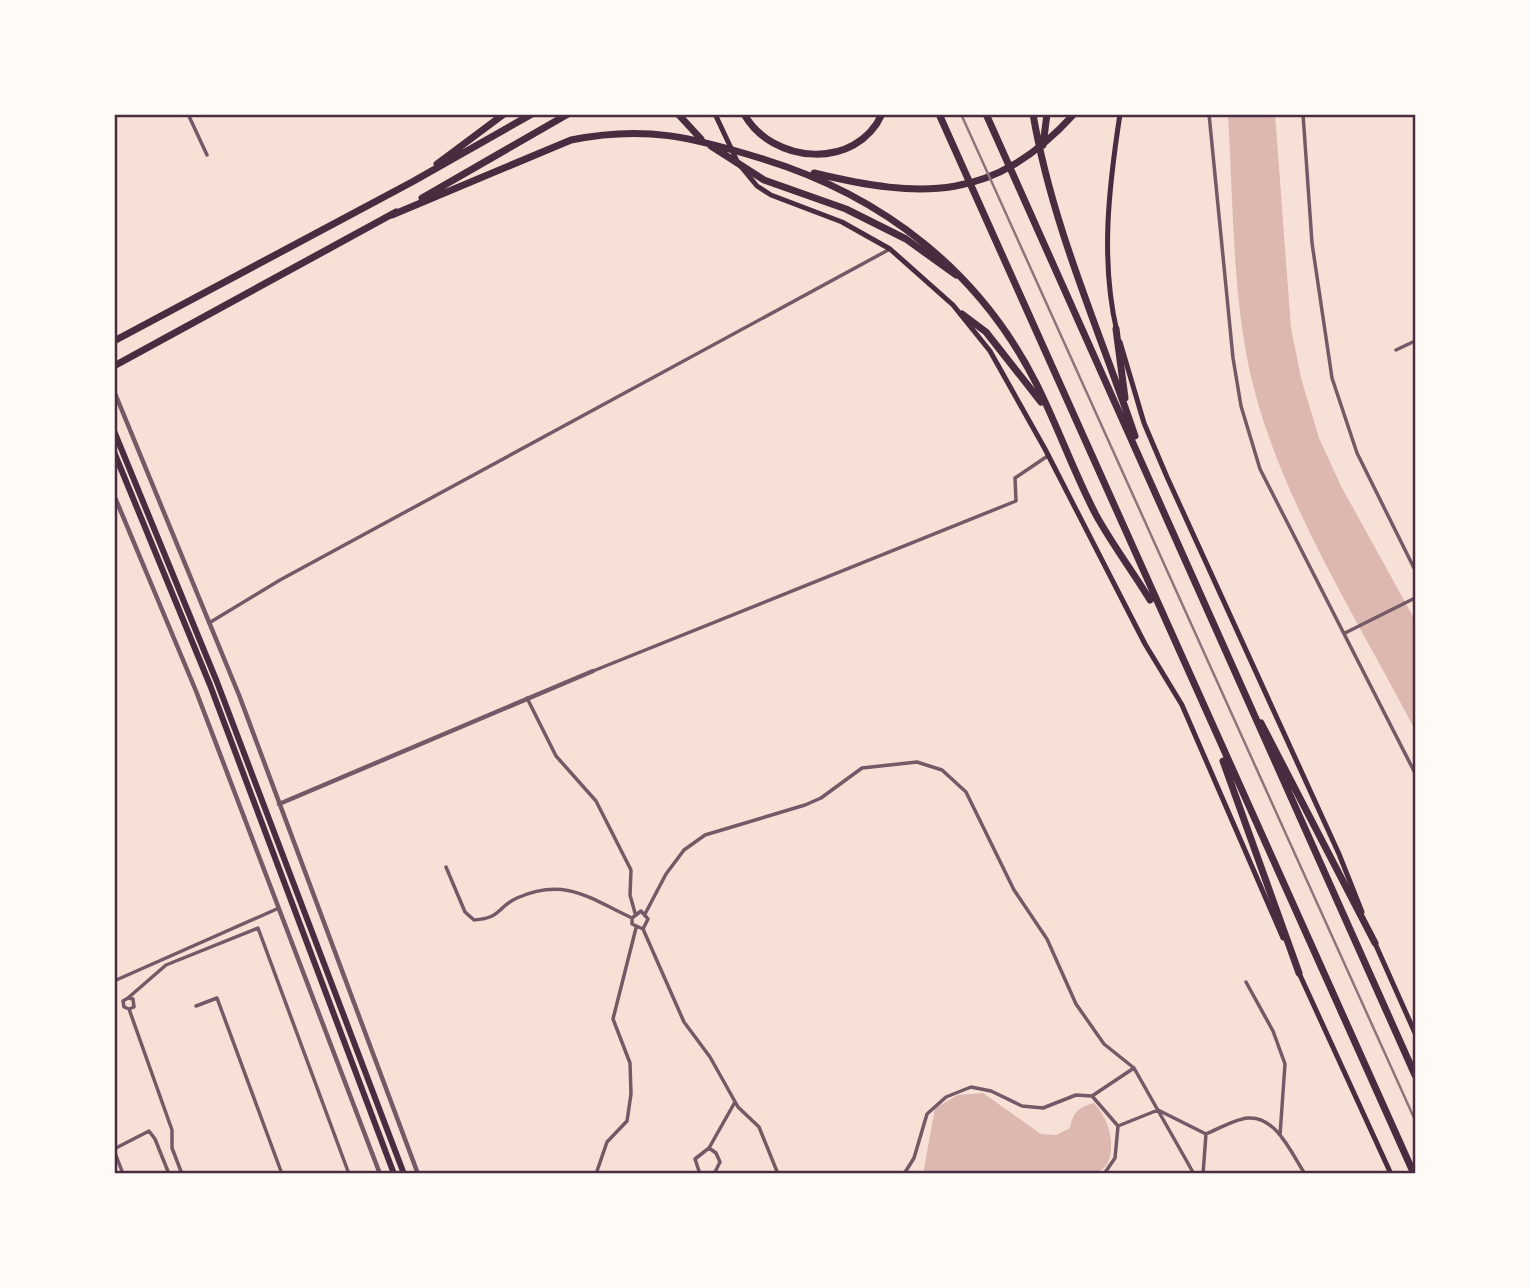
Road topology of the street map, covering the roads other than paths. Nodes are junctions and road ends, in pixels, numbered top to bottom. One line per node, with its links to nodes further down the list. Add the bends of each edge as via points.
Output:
1 (188, 114): 17 (street)
2 (503, 114): 20 (highway)
3 (532, 114): 20 (highway)
4 (568, 114): 21 (highway)
5 (678, 114): 23 (highway, via 694,134 764,180 846,209 906,239)
6 (715, 114): 22 (main road, via 738,163 757,186 842,222)
7 (744, 114): 8 (highway, via 770,143 795,153 819,155 852,144)
8 (882, 114)
9 (939, 114): 41 (highway)
10 (986, 114): 36 (highway)
11 (1033, 114): 18 (highway)
12 (1047, 114): 18 (highway)
13 (1074, 114): 19 (highway, via 1036,150 985,178 934,190 890,189)
14 (1120, 114): 25 (main road, via 1107,227)
15 (1209, 114): 42 (street, via 1241,406 1260,469)
16 (1303, 114): 38 (street, via 1312,243 1332,378 1357,453)
17 (207, 155)
18 (1042, 163): 31 (highway, via 1056,216)
19 (793, 168): 21 (highway, via 656,132 602,134 571,140); 23 (highway, via 846,190 899,222)
20 (412, 182): 26 (highway)
21 (392, 215): 29 (highway)
22 (890, 249): 24 (main road); 40 (street)
23 (969, 284): 32 (highway, via 1017,348)
24 (962, 314): 32 (highway, via 986,332); 35 (main road, via 1007,377)
25 (1116, 329): 31 (highway); 56 (main road, via 1143,423)
26 (114, 341)
27 (1415, 341): 28 (street)
28 (1396, 350)
29 (114, 366)
30 (114, 391): 40 (street)
31 (1127, 413): 36 (highway)
32 (1051, 416): 41 (highway, via 1097,516)
33 (114, 431): 80 (highway, via 217,682)
34 (114, 453): 79 (highway, via 214,696)
35 (1049, 455): 44 (street, via 1015,478 1016,501); 57 (main road, via 1145,644 1182,705)
36 (1147, 473): 43 (highway)
37 (114, 495): 50 (street)
38 (1415, 570)
39 (1415, 598): 42 (street)
40 (209, 622): 48 (street)
41 (1165, 624): 46 (highway)
42 (1344, 634): 47 (street)
43 (1220, 643): 56 (highway); 63 (highway)
44 (593, 671): 45 (street)
45 (527, 697): 48 (street); 51 (street, via 556,755 596,801 631,870)
46 (1206, 711): 57 (highway); 92 (highway)
47 (1415, 773)
48 (279, 804): 81 (street)
49 (446, 867): 53 (street, via 465,912 474,920 492,918 515,899 569,887)
50 (279, 908): 58 (street); 78 (street)
51 (635, 913): 52 (street); 53 (street)
52 (645, 914): 55 (street, via 648,919); 62 (street, via 684,850 705,835 805,805 862,768 917,762 942,770 966,792 1014,890 1047,939 1076,1004 1104,1044)
53 (632, 918): 54 (street)
54 (636, 928): 55 (street); 82 (street, via 613,1019 630,1063 627,1121 607,1142)
55 (643, 929): 65 (street, via 684,1022)
56 (1375, 943): 61 (main road)
57 (1299, 973): 91 (main road)
58 (114, 981)
59 (1246, 982): 69 (street, via 1285,1064)
60 (196, 1006): 76 (street, via 217,998)
61 (1415, 1034)
62 (1134, 1068): 64 (street); 66 (street)
63 (1415, 1075)
64 (1092, 1096): 67 (street); 86 (street, via 1076,1095 1043,1108 1022,1106 971,1087 946,1097 927,1114 914,1158)
65 (735, 1102): 70 (street); 85 (street, via 759,1127)
66 (1158, 1110): 67 (street); 68 (street); 88 (street)
67 (1118, 1126): 87 (street, via 1115,1158)
68 (1206, 1134): 69 (street, via 1248,1118 1265,1122); 89 (street)
69 (1280, 1135): 90 (street)
70 (709, 1148): 83 (street, via 695,1159); 84 (street, via 720,1162)
71 (114, 1149): 72 (street); 74 (street, via 149,1131)
72 (123, 1172): 73 (street)
73 (115, 1174)
74 (169, 1174)
75 (182, 1174): 77 (street, via 172,1149 172,1130 123,1001 166,965 258,928)
76 (282, 1174)
77 (349, 1174)
78 (380, 1174)
79 (394, 1174)
80 (404, 1174)
81 (418, 1174)
82 (596, 1174)
83 (700, 1174)
84 (714, 1174)
85 (778, 1174)
86 (904, 1174)
87 (1104, 1174)
88 (1194, 1174)
89 (1203, 1174)
90 (1305, 1174)
91 (1391, 1174)
92 (1414, 1174)

